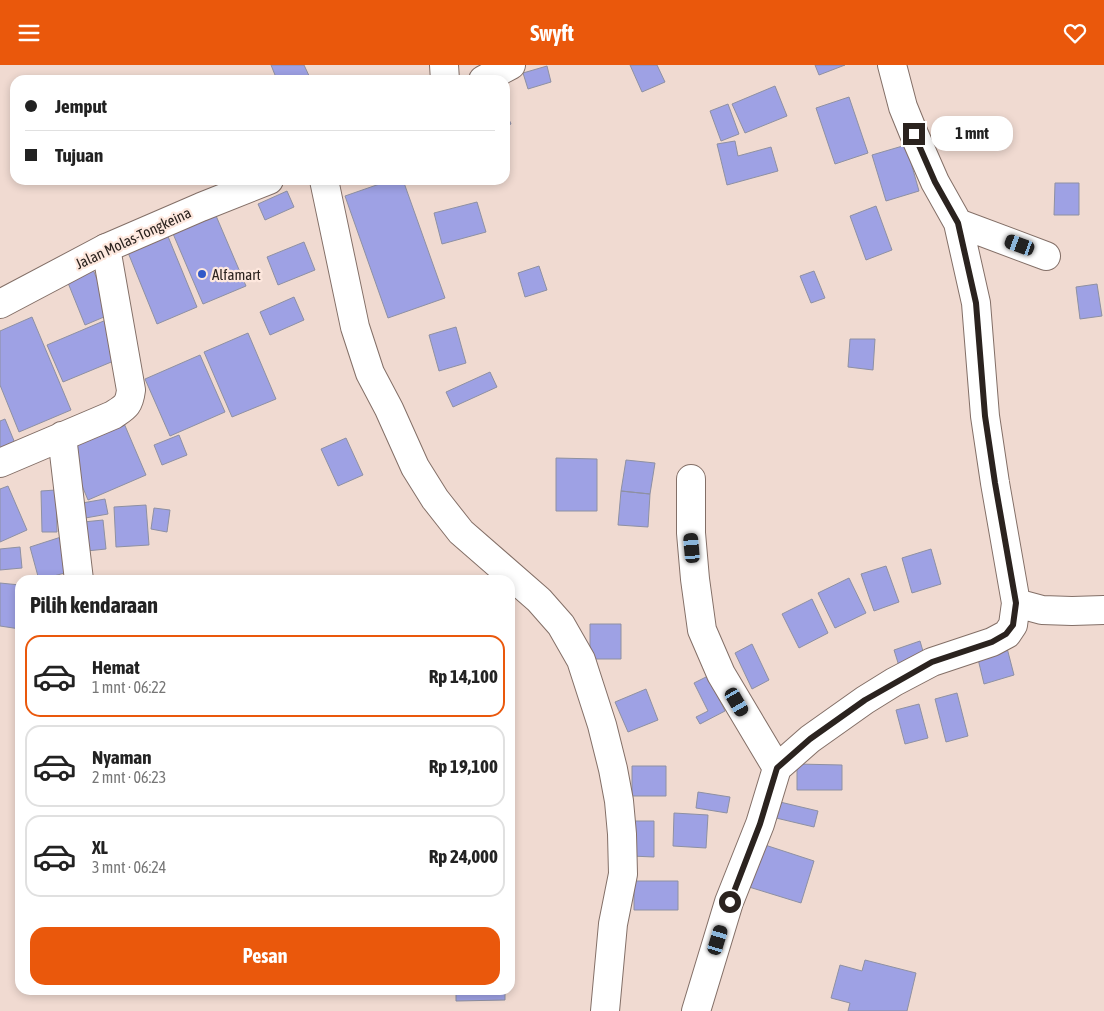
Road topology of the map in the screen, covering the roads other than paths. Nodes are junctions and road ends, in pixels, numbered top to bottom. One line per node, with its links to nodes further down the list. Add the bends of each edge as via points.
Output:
1 (512, 65): 3 (street)
2 (892, 65): 6 (street, via 914,134)
3 (492, 75)
4 (256, 185): 7 (street, Jalan Molas-Tongkeina)
5 (325, 185): 14 (street, via 355,327 370,373 415,467 435,499 462,532)
6 (958, 223): 8 (street); 16 (street, via 976,303 985,416)
7 (106, 248): 9 (street, Jalan Molas-Tongkeina); 10 (street, via 131,390 130,400 113,415)
8 (1046, 256)
9 (0, 304)
10 (62, 436): 11 (street); 13 (street)
11 (0, 463)
12 (691, 479): 18 (street, via 691,533 702,630 721,674)
13 (78, 575)
14 (511, 575)
15 (515, 579): 19 (street, via 561,625 581,660 611,761 619,801 623,874 613,923)
16 (1016, 603): 17 (street, via 1042,610); 18 (street, via 1013,625 1006,634 992,642 932,662 894,682 810,739)
17 (1104, 609)
18 (777, 768): 20 (street)
19 (604, 1011)
20 (696, 1011)

